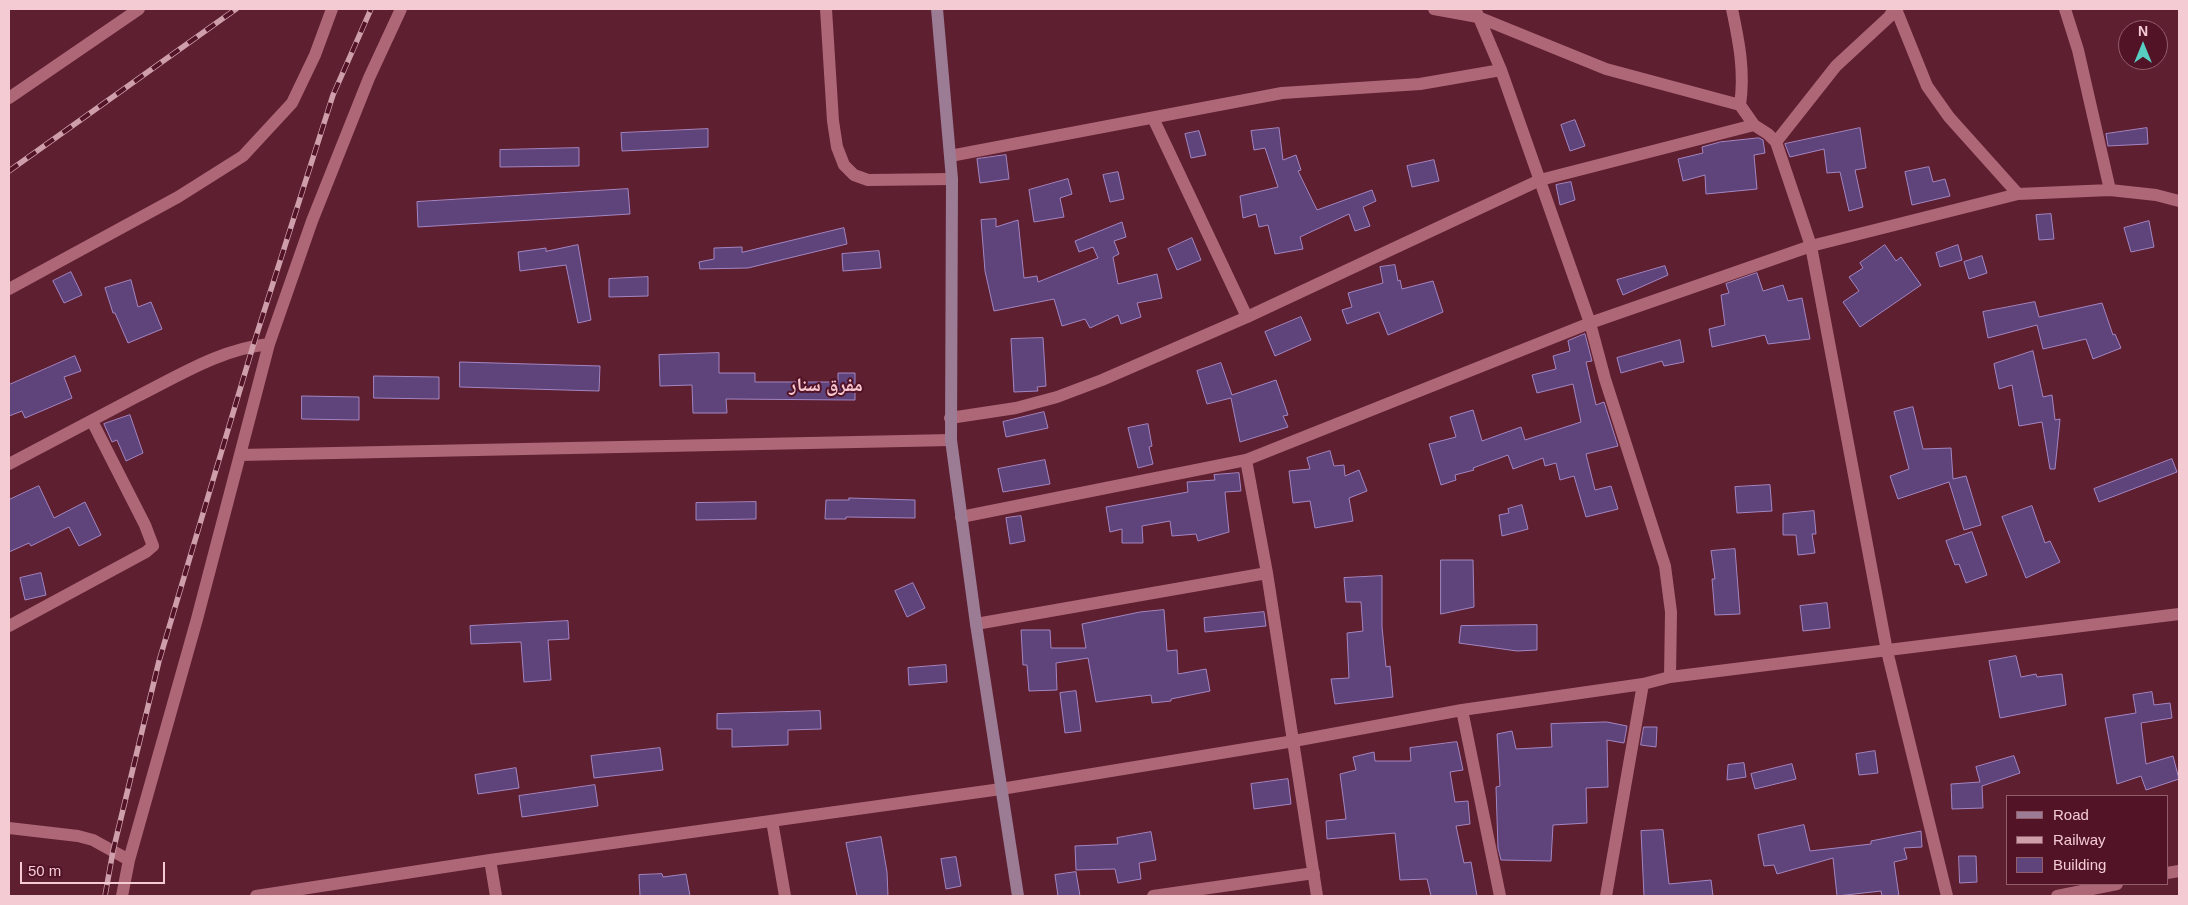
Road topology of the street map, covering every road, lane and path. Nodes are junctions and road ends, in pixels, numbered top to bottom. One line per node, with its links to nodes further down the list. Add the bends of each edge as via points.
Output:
1 (139, 9): 12 (street)
2 (332, 9): 24 (street, via 292,103 243,156 178,196)
3 (401, 9): 27 (street, via 369,78 312,221)
4 (826, 9): 18 (street, via 833,121 844,165 854,175 868,180)
5 (937, 9): 17 (street)
6 (1434, 9): 10 (street)
7 (1732, 9): 13 (street, via 1742,63)
8 (1895, 9): 16 (street, via 1836,66); 21 (street, via 1927,86 1949,117)
9 (2065, 9): 20 (street, via 2078,50)
10 (1477, 13): 11 (street); 13 (street, via 1606,69)
11 (1501, 70): 14 (street, via 1420,84 1282,93); 19 (street)
12 (9, 98)
13 (1740, 106): 15 (street)
14 (1153, 118): 17 (street); 25 (street)
15 (1754, 125): 16 (street); 19 (street)
16 (1776, 142): 23 (street)
17 (950, 156): 18 (street)
18 (952, 179): 28 (street)
19 (1540, 180): 25 (street); 26 (street)
20 (2110, 190): 21 (street); 22 (street)
21 (2018, 194): 23 (street)
22 (2179, 201)
23 (1811, 246): 26 (street); 39 (street)
24 (9, 289)
25 (1247, 317): 28 (street, via 1057,397 1016,408)
26 (1590, 323): 32 (street); 40 (street, via 1664,566 1670,612)
27 (269, 344): 29 (street, via 213,358); 31 (street)
28 (950, 418): 30 (street)
29 (92, 421): 33 (street); 38 (street, via 153,546)
30 (951, 440): 31 (street); 34 (street)
31 (240, 455): 47 (street)
32 (1246, 460): 34 (street); 35 (street)
33 (9, 464)
34 (961, 517): 37 (street)
35 (1267, 573): 37 (street); 43 (street)
36 (2179, 614): 39 (street)
37 (976, 624): 44 (street)
38 (9, 626)
39 (1886, 651): 40 (street); 60 (street)
40 (1670, 678): 41 (street)
41 (1644, 684): 42 (street); 59 (street)
42 (1462, 710): 43 (street); 58 (street)
43 (1294, 741): 44 (street); 49 (street)
44 (1001, 788): 45 (street); 55 (street)
45 (772, 821): 48 (street); 54 (street)
46 (9, 828): 47 (street, via 78,836 93,840)
47 (129, 860): 51 (street)
48 (490, 860): 52 (street); 53 (street)
49 (1314, 872): 56 (street); 57 (street)
50 (2111, 885): 61 (street)
51 (122, 896)
52 (256, 896)
53 (496, 896)
54 (786, 896)
55 (1018, 896)
56 (1153, 896)
57 (1317, 896)
58 (1500, 896)
59 (1606, 896)
60 (1947, 896)
61 (2057, 896)

